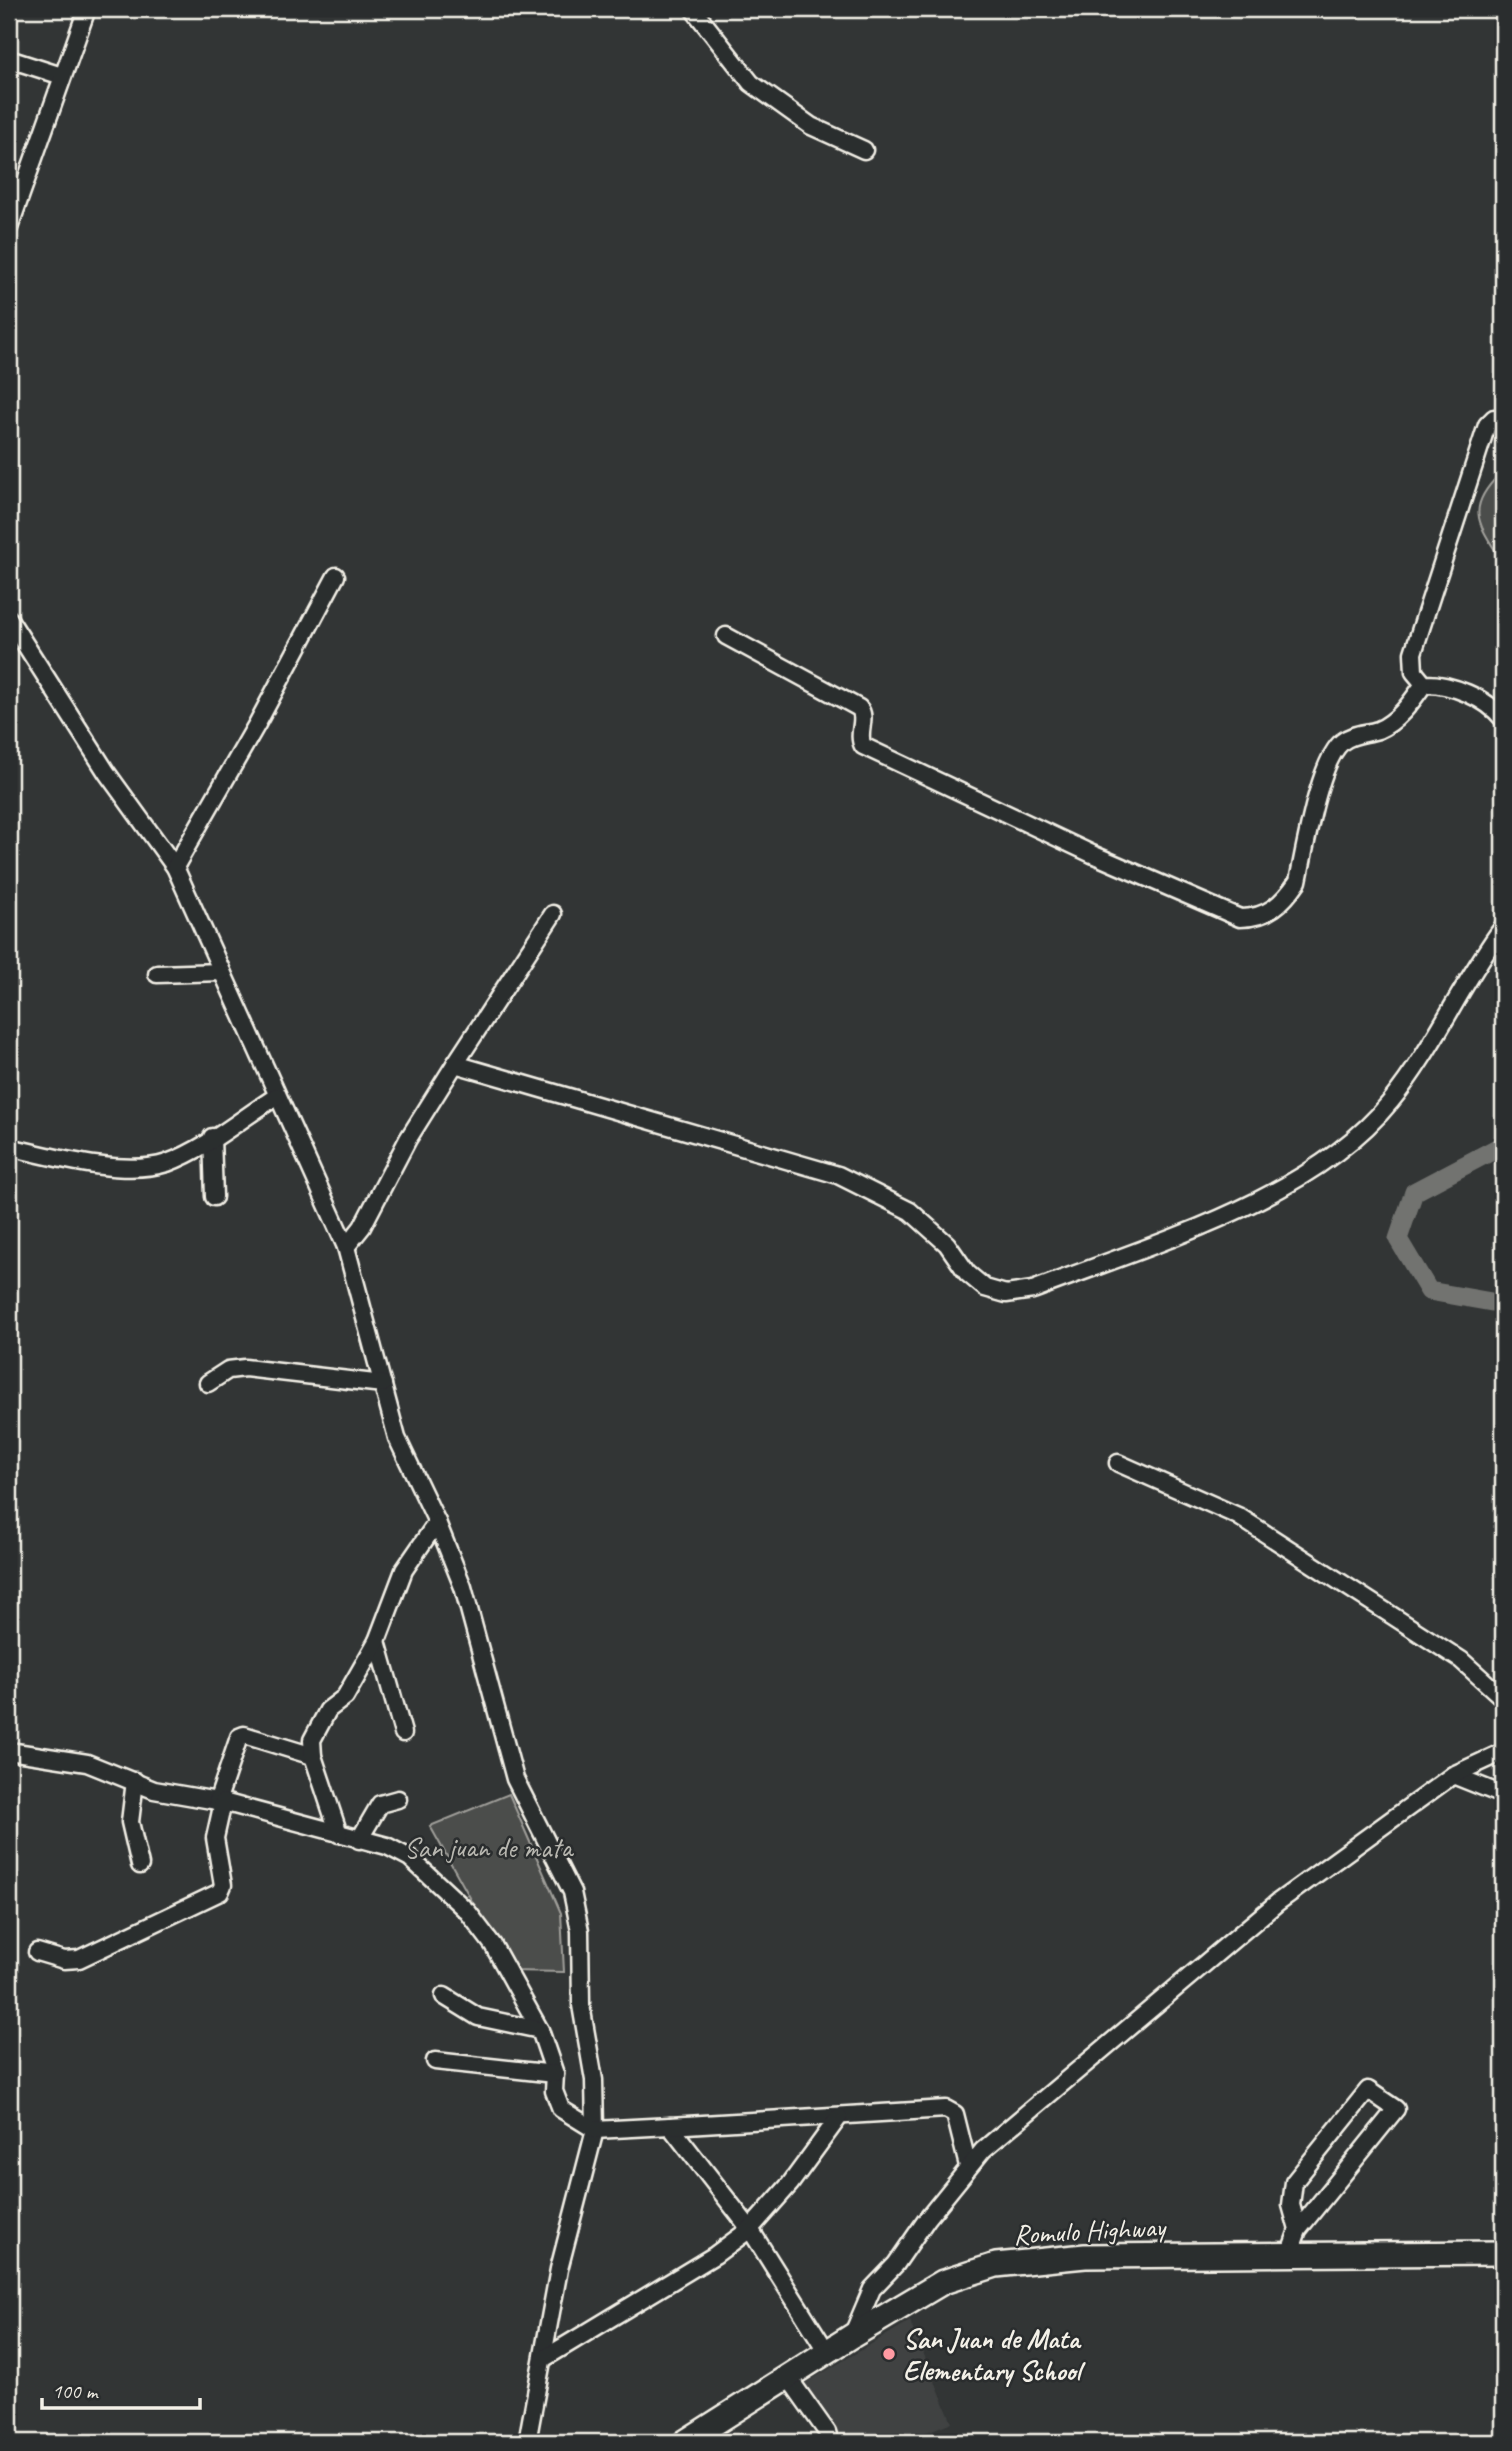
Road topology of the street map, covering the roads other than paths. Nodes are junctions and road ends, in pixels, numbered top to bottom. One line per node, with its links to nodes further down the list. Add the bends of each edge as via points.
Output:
1 (87, 9): 4 (street)
2 (693, 9): 5 (street, via 751,83 811,126)
3 (9, 59): 4 (street)
4 (62, 76): 6 (street)
5 (864, 150)
6 (9, 228)
7 (1503, 421): 11 (street, via 1494,418 1487,425 1418,632 1414,672)
8 (336, 576): 13 (street)
9 (9, 619): 13 (street, via 107,773)
10 (726, 636): 11 (street, via 859,708 863,746 1240,918 1265,915 1298,881 1320,787 1340,744 1384,726 1406,708)
11 (1424, 684): 12 (street, via 1459,690)
12 (1503, 719)
13 (175, 867): 16 (street)
14 (553, 914): 18 (street)
15 (1503, 928): 18 (street, via 1396,1094 1331,1159 1245,1207 1015,1294 985,1288 910,1211 838,1175)
16 (222, 972): 17 (street); 19 (street)
17 (157, 974)
18 (455, 1064): 23 (street, via 408,1139 362,1227)
19 (277, 1096): 20 (street); 23 (street)
20 (212, 1137): 21 (street, via 184,1156 148,1167 73,1161); 22 (street)
21 (9, 1147)
22 (214, 1197)
23 (346, 1247): 25 (street)
24 (208, 1383): 25 (street, via 228,1370 245,1368)
25 (383, 1384): 27 (street, via 397,1438)
26 (1118, 1463): 29 (street, via 1238,1516 1461,1661)
27 (437, 1522): 28 (street, via 404,1570); 49 (street, via 463,1587 514,1779 572,1892 580,1931 581,2005 594,2080)
28 (377, 1641): 30 (street); 33 (street, via 345,1697 328,1710 314,1734)
29 (1503, 1698)
30 (402, 1733)
31 (9, 1751): 35 (street, via 87,1763)
32 (1503, 1752): 34 (street)
33 (313, 1756): 38 (street, via 239,1737); 39 (street)
34 (1453, 1775): 36 (street); 50 (street, via 1278,1902)
35 (135, 1781): 38 (street, via 154,1790); 41 (street, via 130,1822)
36 (1503, 1795)
37 (398, 1799): 40 (street, via 380,1804)
38 (220, 1802): 39 (street); 42 (street, via 215,1838 223,1885 219,1892 79,1959 64,1961)
39 (339, 1834): 40 (street)
40 (359, 1840): 44 (street, via 387,1846 410,1858 468,1912 493,1945)
41 (140, 1865)
42 (37, 1952)
43 (444, 1996): 44 (street, via 478,2017)
44 (540, 2031): 46 (street)
45 (435, 2061): 46 (street)
46 (555, 2074): 49 (street, via 554,2091 561,2109)
47 (839, 2117): 48 (street); 50 (street, via 950,2110 955,2114); 53 (street)
48 (670, 2126): 49 (street); 53 (street)
49 (595, 2130): 59 (street, via 559,2269)
50 (968, 2166): 57 (street, via 896,2264 872,2289)
51 (1290, 2195): 52 (street); 52 (street, via 1303,2167 1362,2085 1396,2109); 54 (street)
52 (1311, 2211): 54 (street)
53 (750, 2229): 58 (street); 59 (street)
54 (1298, 2230): 55 (street)
55 (1290, 2252): 56 (highway, Romulo Highway); 57 (highway, Romulo Highway, via 1085,2256 996,2265 943,2282)
56 (1503, 2253)
57 (852, 2336): 58 (highway, Romulo Highway)
58 (827, 2352): 60 (highway, Romulo Highway)
59 (543, 2359): 61 (street)
60 (788, 2377): 62 (highway, Romulo Highway); 63 (street)
61 (527, 2442)
62 (685, 2442)
63 (830, 2442)

